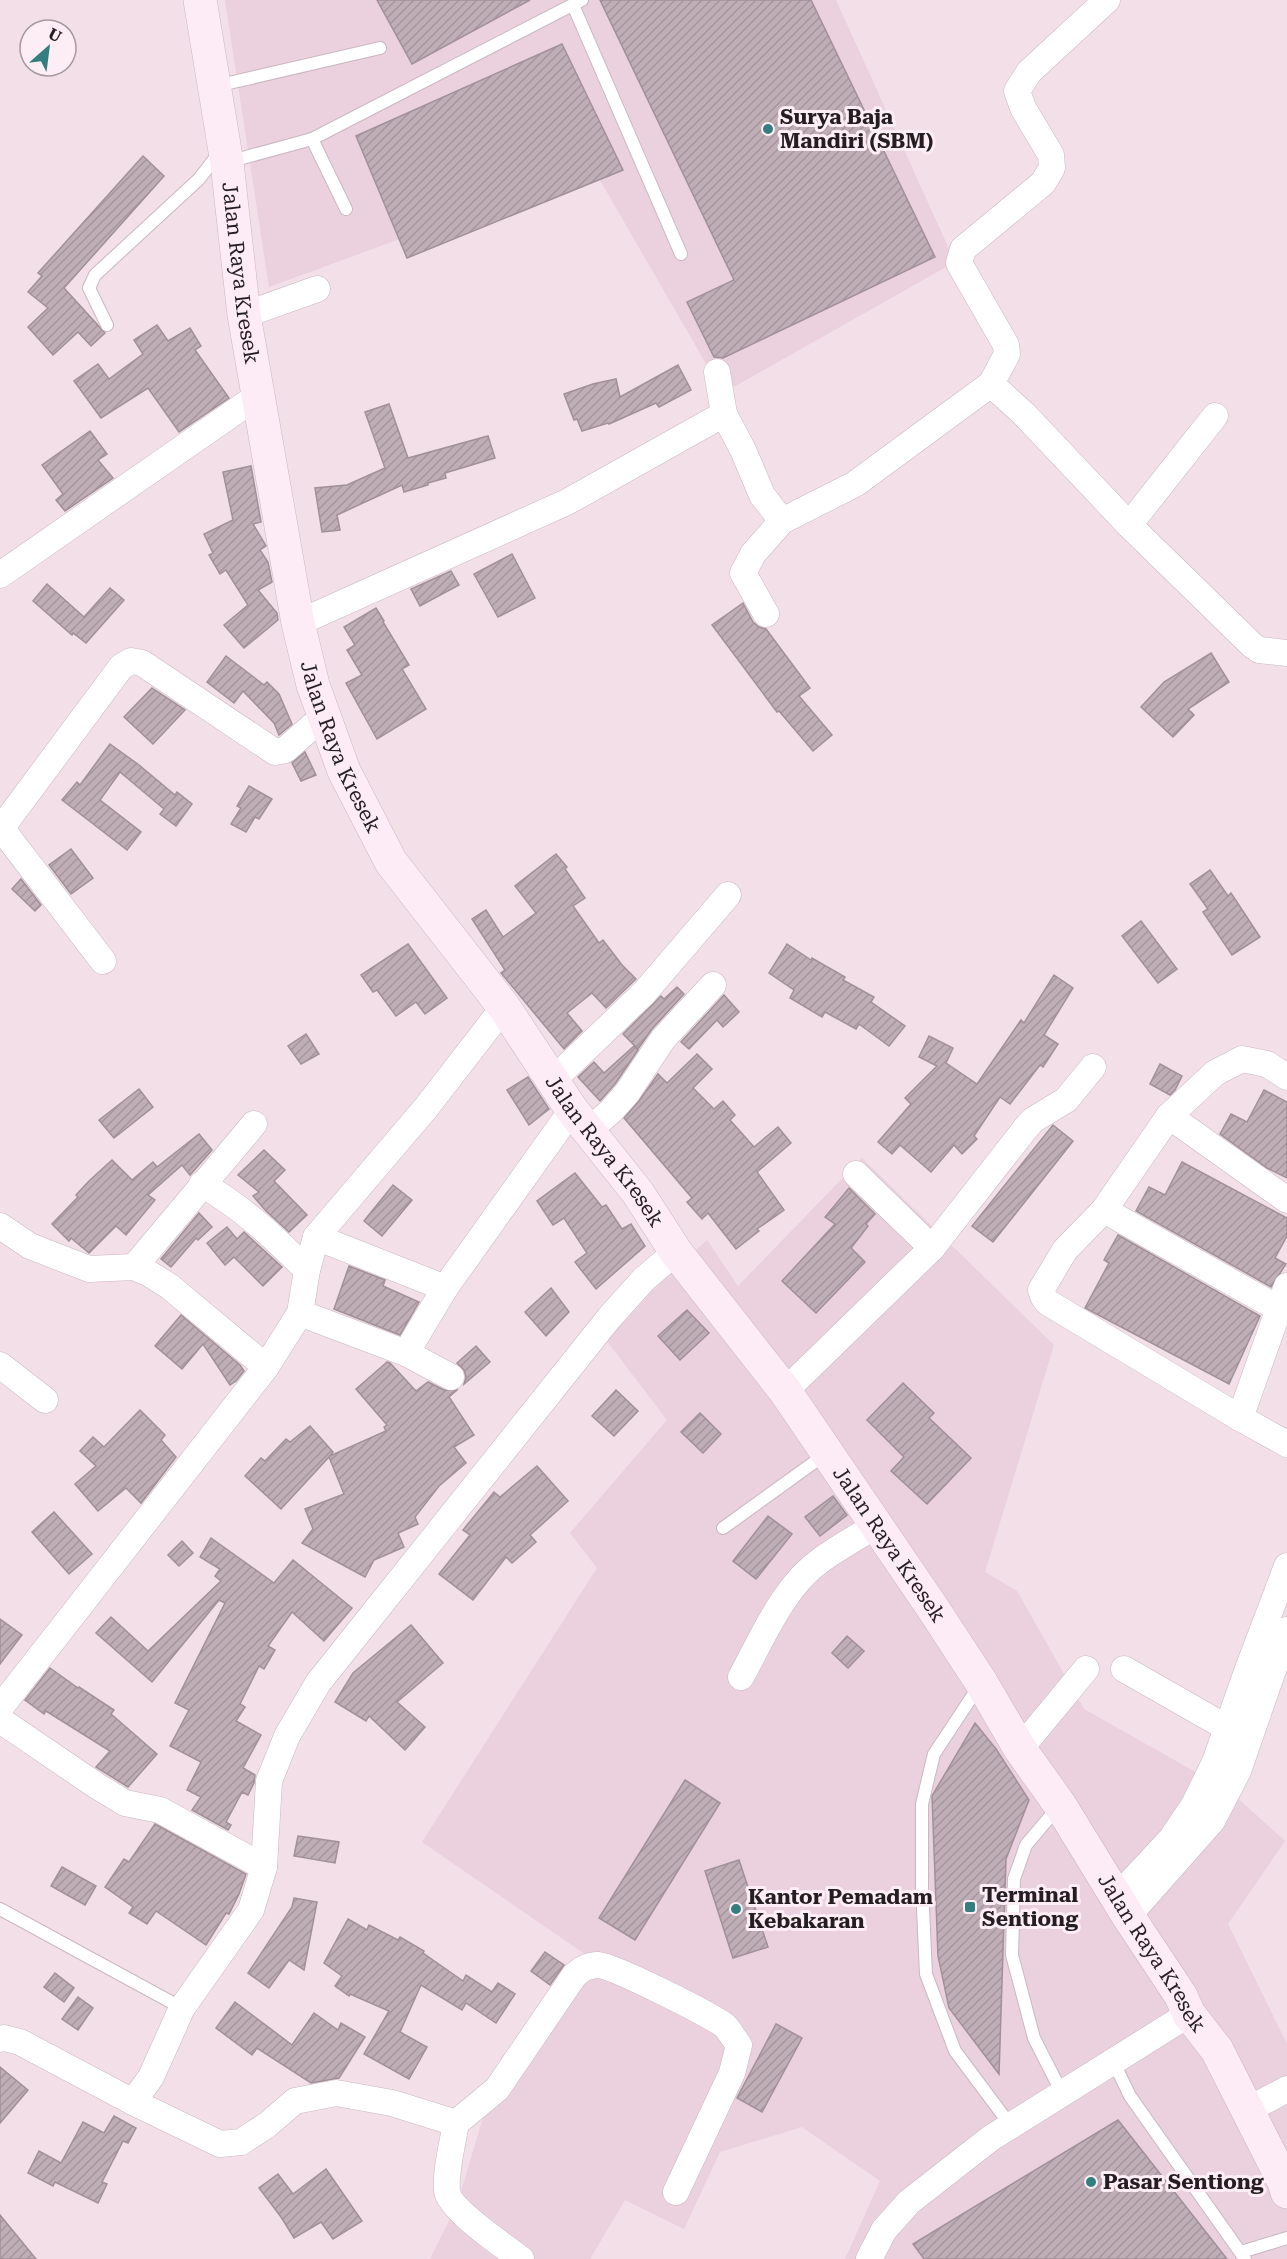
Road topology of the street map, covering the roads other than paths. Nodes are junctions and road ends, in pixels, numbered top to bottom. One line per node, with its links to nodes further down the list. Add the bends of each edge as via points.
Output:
1 (200, 0): 5 (main road, Jalan Raya Kresek)
2 (1107, 0): 14 (street, via 1029,72 1017,91 1052,155 1052,168 1043,183 963,249 959,263 1006,345 1007,354)
3 (577, 2): 6 (lane); 9 (lane)
4 (380, 48): 5 (lane)
5 (215, 87): 7 (main road, Jalan Raya Kresek)
6 (312, 139): 7 (lane); 8 (lane)
7 (226, 155): 11 (main road, Jalan Raya Kresek); 12 (lane, via 95,275 89,288)
8 (346, 209)
9 (681, 254)
10 (317, 290): 11 (street)
11 (244, 315): 15 (main road, Jalan Raya Kresek)
12 (107, 324)
13 (717, 372): 16 (street)
14 (991, 384): 18 (street, via 855,484); 19 (street)
15 (259, 395): 20 (street); 22 (main road, Jalan Raya Kresek)
16 (724, 414): 18 (street, via 762,495); 22 (street, via 567,502)
17 (1215, 416): 19 (street)
18 (782, 521): 21 (street, via 753,554 743,573)
19 (1129, 525): 23 (street, via 1254,647)
20 (0, 575)
21 (766, 614)
22 (298, 623): 24 (main road, Jalan Raya Kresek)
23 (1287, 653)
24 (324, 716): 25 (street, via 285,750 275,752 142,663 131,661 121,667); 29 (main road, Jalan Raya Kresek, via 344,771 392,862)
25 (1, 829): 27 (street)
26 (728, 895): 32 (street, via 644,993)
27 (103, 961)
28 (713, 985): 34 (street, via 663,1039 627,1094 611,1111)
29 (504, 1007): 32 (main road, Jalan Raya Kresek); 41 (street, via 425,1109)
30 (1093, 1067): 42 (street, via 1066,1100 1033,1120)
31 (1287, 1077): 33 (street, via 1267,1064 1242,1059 1215,1073)
32 (553, 1080): 34 (main road, Jalan Raya Kresek)
33 (1169, 1116): 38 (street); 39 (street)
34 (581, 1120): 43 (main road, Jalan Raya Kresek, via 638,1192); 46 (street)
35 (254, 1124): 37 (street)
36 (856, 1174): 42 (street)
37 (202, 1184): 44 (street); 45 (street, via 259,1222)
38 (1287, 1200)
39 (1104, 1210): 47 (street); 55 (street, via 1065,1250 1041,1290 1042,1296)
40 (0, 1226): 44 (street, via 30,1246 89,1269)
41 (316, 1237): 45 (street); 46 (street)
42 (932, 1248): 53 (street)
43 (676, 1252): 53 (main road, Jalan Raya Kresek); 71 (street, via 644,1279 609,1318 318,1683 287,1736 269,1781)
44 (134, 1267): 51 (street, via 169,1286)
45 (307, 1270): 48 (street)
46 (445, 1288): 49 (street)
47 (1283, 1297): 55 (street)
48 (300, 1313): 49 (street); 51 (street)
49 (406, 1353): 52 (street)
50 (0, 1365): 54 (street)
51 (266, 1367): 66 (street)
52 (451, 1377)
53 (785, 1391): 57 (main road, Jalan Raya Kresek)
54 (45, 1400)
55 (1240, 1418): 56 (street)
56 (1287, 1444)
57 (827, 1453): 58 (main road, Jalan Raya Kresek); 59 (lane)
58 (876, 1525): 64 (street, via 820,1560 800,1579 773,1618); 65 (main road, Jalan Raya Kresek)
59 (723, 1528)
60 (1287, 1566): 68 (street)
61 (1287, 1630): 68 (street)
62 (1124, 1669): 68 (street)
63 (1086, 1670): 69 (street)
64 (741, 1677)
65 (981, 1682): 69 (main road, Jalan Raya Kresek); 83 (lane, via 934,1754 922,1804 926,1974 955,2050)
66 (0, 1708)
67 (0, 1719): 71 (street, via 125,1803 160,1810)
68 (1238, 1734): 72 (street, via 1238,1770 1212,1821)
69 (1020, 1749): 70 (main road, Jalan Raya Kresek)
70 (1060, 1805): 72 (main road, Jalan Raya Kresek); 79 (lane, via 1026,1845 1014,1879 1012,1955 1034,2038)
71 (264, 1867): 74 (street, via 251,1910)
72 (1123, 1907): 75 (main road, Jalan Raya Kresek)
73 (0, 1909): 74 (lane)
74 (182, 2008): 80 (street, via 151,2077)
75 (1189, 2014): 77 (street); 81 (main road, Jalan Raya Kresek, via 1216,2050)
76 (0, 2039): 80 (street, via 20,2042)
77 (1113, 2061): 79 (street); 88 (lane, via 1130,2096)
78 (1287, 2089): 81 (street)
79 (1062, 2093): 83 (street)
80 (133, 2102): 82 (street, via 220,2144 241,2142 295,2101 336,2093 392,2103)
81 (1248, 2110): 85 (main road, Jalan Raya Kresek)
82 (456, 2122): 84 (street, via 497,2089 573,1976 581,1969 598,1965 711,2016 727,2028 739,2045 732,2073); 89 (street, via 447,2194 465,2215)
83 (1011, 2126): 87 (street, via 909,2202 884,2230)
84 (676, 2192)
85 (1287, 2192)
86 (1287, 2238): 88 (lane)
87 (878, 2254)
88 (1243, 2256)
89 (521, 2259)

